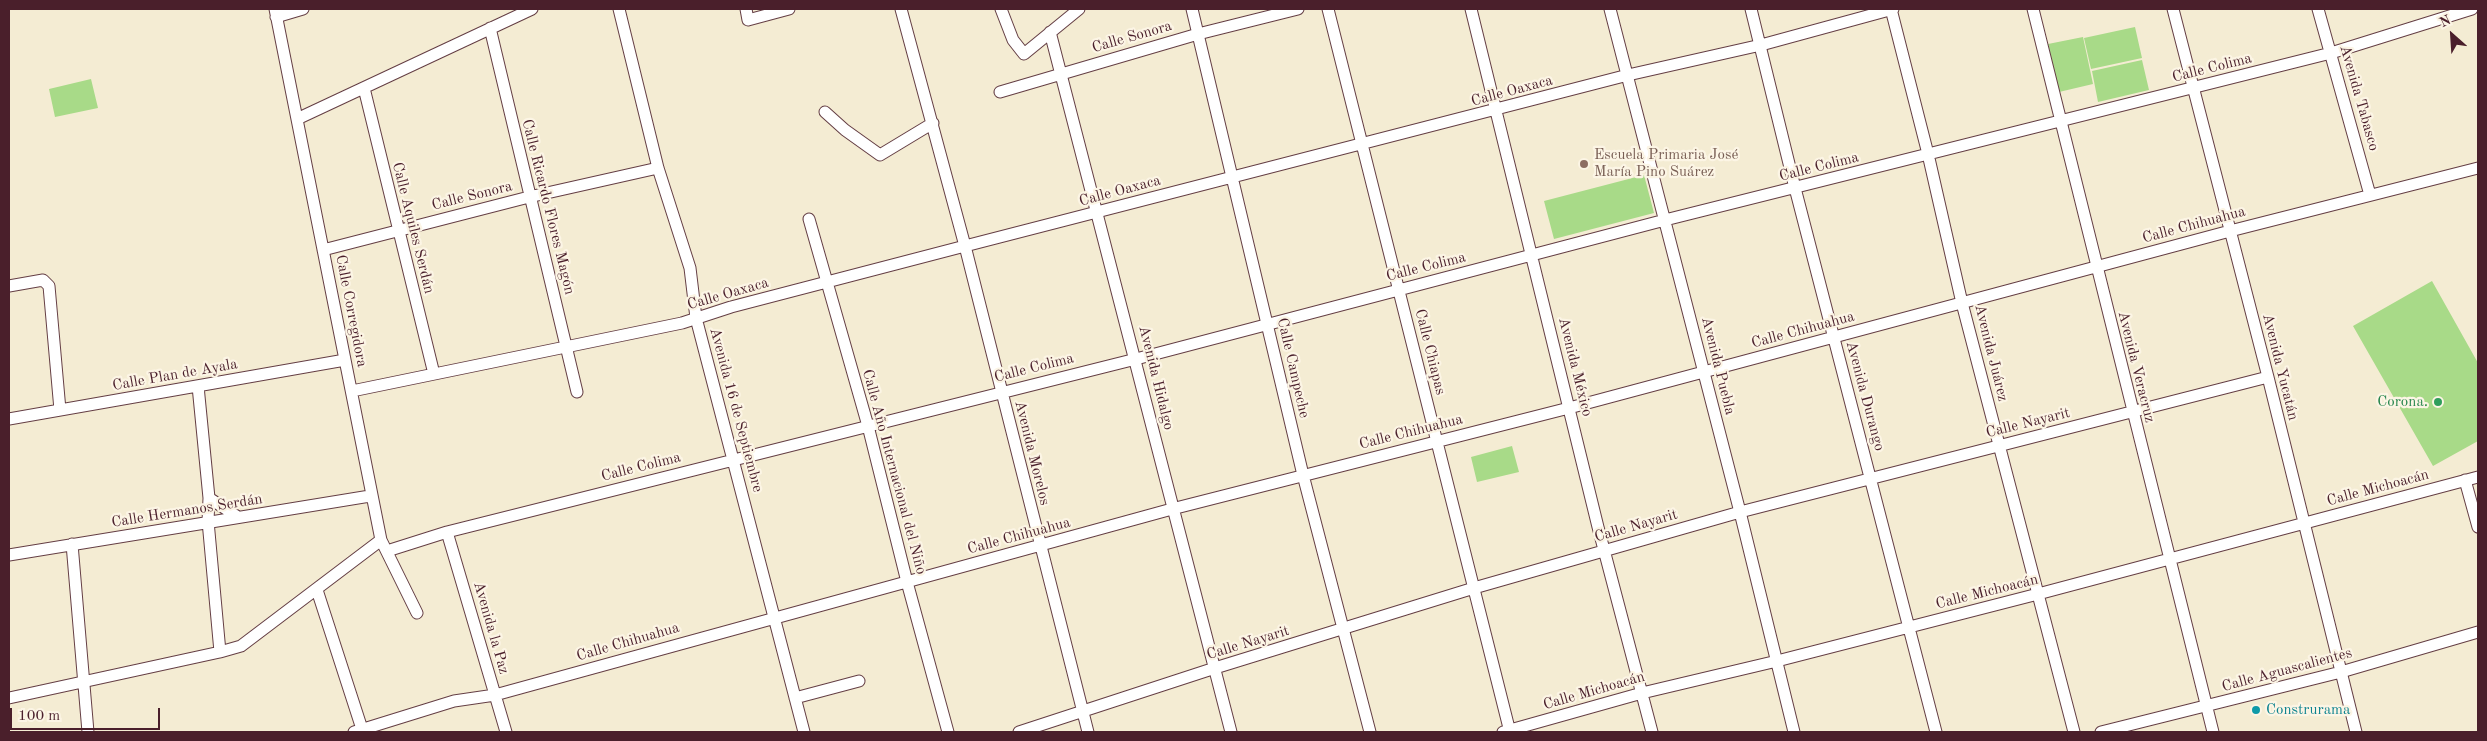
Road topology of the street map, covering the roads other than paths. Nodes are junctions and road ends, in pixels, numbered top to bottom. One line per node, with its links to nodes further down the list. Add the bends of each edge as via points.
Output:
1 (303, 9): 20 (street)
2 (532, 9): 21 (street)
3 (619, 9): 38 (street, Avenida 16 de Septiembre)
4 (746, 9): 5 (street, via 748,20)
5 (789, 9)
6 (901, 9): 35 (street, Avenida Morelos)
7 (1001, 9): 22 (street, via 1013,40 1024,54)
8 (1079, 9): 22 (street)
9 (1192, 9): 23 (street, Calle Campeche)
10 (1298, 9): 23 (street, Calle Sonora)
11 (1328, 9): 36 (street, Calle Chiapas)
12 (1471, 9): 31 (street, Avenida México)
13 (1610, 9): 27 (street, Avenida Puebla)
14 (1751, 9): 24 (street, Avenida Durango)
15 (1892, 9): 24 (street, Calle Oaxaca); 37 (street, Avenida Juárez)
16 (2033, 9): 34 (street, Avenida Veracruz)
17 (2173, 9): 29 (street, Avenida Yucatán)
18 (2318, 9): 25 (street, Avenida Tabasco)
19 (2472, 9): 25 (street, Calle Colima)
20 (275, 13): 33 (street, Calle Corregidora)
21 (490, 28): 28 (street); 43 (street, Calle Ricardo Flores Magón)
22 (1050, 32): 26 (street, Avenida Hidalgo)
23 (1198, 34): 26 (street, Calle Sonora); 40 (street, Calle Campeche)
24 (1761, 45): 27 (street, Calle Oaxaca); 41 (street, Avenida Durango)
25 (2331, 54): 29 (street, Calle Colima); 42 (street, Avenida Tabasco)
26 (1061, 72): 30 (street, Calle Sonora); 44 (street, Avenida Hidalgo)
27 (1628, 76): 31 (street, Calle Oaxaca); 46 (street, Avenida Puebla)
28 (364, 88): 33 (street); 47 (street, Calle Aquiles Serdán)
29 (2194, 89): 34 (street, Calle Colima); 48 (street, Avenida Yucatán)
30 (1000, 92)
31 (1497, 111): 36 (street, Calle Oaxaca); 51 (street, Avenida México)
32 (825, 112): 35 (street, via 880,155)
33 (297, 119): 50 (street, Calle Corregidora)
34 (2061, 120): 37 (street, Calle Colima); 52 (street, Avenida Veracruz)
35 (933, 123): 49 (street, Avenida Morelos)
36 (1362, 143): 40 (street, Calle Oaxaca); 55 (street, Calle Chiapas)
37 (1928, 154): 41 (street, Calle Colima); 56 (street, Avenida Juárez)
38 (658, 168): 43 (street, Calle Sonora); 57 (street, Avenida 16 de Septiembre, via 690,268)
39 (2478, 168): 42 (street, Calle Chihuahua)
40 (1232, 178): 44 (street, Calle Oaxaca); 58 (street, Calle Campeche)
41 (1795, 188): 46 (street, Calle Colima); 59 (street, Avenida Durango)
42 (2370, 195): 48 (street, Calle Chihuahua)
43 (529, 197): 47 (street, Calle Sonora); 60 (street, Calle Ricardo Flores Magón)
44 (1098, 213): 49 (street, Calle Oaxaca); 61 (street, Avenida Hidalgo)
45 (809, 219): 53 (street, Calle Año Internacional del Niño)
46 (1665, 220): 51 (street, Calle Colima); 63 (street, Avenida Puebla)
47 (398, 231): 50 (street, Calle Sonora); 64 (street, Calle Aquiles Serdán)
48 (2230, 231): 52 (street, Calle Chihuahua); 65 (street, Avenida Yucatán)
49 (965, 246): 53 (street, Calle Oaxaca); 69 (street, Avenida Morelos)
50 (324, 250): 62 (street, Calle Corregidora)
51 (1532, 256): 55 (street, Calle Colima); 70 (street, Avenida México)
52 (2095, 267): 56 (street, Calle Chihuahua); 72 (street, Avenida Veracruz)
53 (827, 282): 57 (street, Calle Oaxaca); 74 (street, Calle Año Internacional del Niño)
54 (9, 286): 71 (street, via 43,280 49,286)
55 (1399, 290): 58 (street, Calle Colima); 75 (street, Calle Chiapas)
56 (1962, 303): 59 (street, Calle Chihuahua); 76 (street, Avenida Juárez)
57 (696, 318): 60 (street, Calle Oaxaca); 77 (street, Avenida 16 de Septiembre)
58 (1267, 324): 61 (street, Calle Colima); 78 (street, Calle Campeche)
59 (1835, 337): 63 (street, Calle Chihuahua); 80 (street, Avenida Durango)
60 (566, 346): 64 (street, Calle Oaxaca); 68 (street, Calle Ricardo Flores Magón)
61 (1136, 359): 69 (street, Calle Colima); 84 (street, Avenida Hidalgo)
62 (346, 360): 66 (street, Calle Plan de Ayala); 67 (street, Calle Corregidora)
63 (1704, 372): 70 (street, Calle Chihuahua); 85 (street, Avenida Puebla)
64 (434, 374): 67 (street, Calle Oaxaca)
65 (2268, 377): 72 (street, Calle Nayarit); 88 (street, Avenida Yucatán)
66 (198, 386): 71 (street, Calle Plan de Ayala); 83 (street)
67 (352, 392): 82 (street, Calle Corregidora)
68 (577, 392)
69 (1002, 392): 74 (street, Calle Colima); 93 (street, Avenida Morelos)
70 (1569, 408): 75 (street, Calle Chihuahua); 95 (street, Avenida México)
71 (60, 410): 73 (street, Calle Plan de Ayala)
72 (2132, 412): 76 (street, Calle Nayarit); 97 (street, Avenida Veracruz)
73 (9, 419)
74 (868, 426): 77 (street, Calle Colima); 98 (street, Calle Año Internacional del Niño)
75 (1436, 440): 78 (street, Calle Chihuahua); 99 (street, Calle Chiapas)
76 (1999, 445): 80 (street, Calle Nayarit); 101 (street, Avenida Juárez)
77 (733, 459): 90 (street, Calle Colima); 103 (street, Avenida 16 de Septiembre)
78 (1303, 475): 84 (street, Calle Chihuahua); 105 (street, Calle Campeche)
79 (2478, 477): 81 (street, Calle Michoacán)
80 (1871, 478): 85 (street, Calle Nayarit); 104 (street, Avenida Durango)
81 (2465, 480): 88 (street, Calle Michoacán); 89 (street)
82 (370, 496): 86 (street, Calle Hermanos Serdán); 91 (street, Calle Corregidora)
83 (209, 498): 86 (street); 87 (street)
84 (1172, 509): 93 (street, Calle Chihuahua); 109 (street, Avenida Hidalgo)
85 (1740, 512): 95 (street, Calle Nayarit); 108 (street, Avenida Puebla)
86 (238, 517): 87 (street, Calle Hermanos Serdán)
87 (208, 521): 92 (street, Calle Hermanos Serdán); 107 (street)
88 (2303, 523): 97 (street, Calle Michoacán); 110 (street, Avenida Yucatán)
89 (2478, 527)
90 (447, 532): 94 (street, Calle Colima); 114 (street, Avenida la Paz)
91 (381, 540): 94 (street, Calle Corregidora); 100 (street)
92 (72, 544): 96 (street, Calle Hermanos Serdán); 111 (street)
93 (1040, 546): 98 (street, Calle Chihuahua); 118 (street, Avenida Morelos)
94 (387, 551): 102 (street, Calle Corregidora)
95 (1606, 551): 99 (street, Calle Nayarit); 113 (street, Avenida México)
96 (9, 555)
97 (2169, 559): 101 (street, Calle Michoacán); 117 (street, Avenida Veracruz)
98 (907, 582): 103 (street, Calle Chihuahua); 123 (street, Calle Año Internacional del Niño)
99 (1474, 588): 105 (street, Calle Nayarit); 128 (street, Calle Chiapas)
100 (317, 590): 107 (street, via 241,646); 119 (street)
101 (2038, 594): 104 (street, Calle Michoacán); 132 (street, Avenida Juárez)
102 (417, 613)
103 (775, 617): 114 (street, Calle Chihuahua); 116 (street, Avenida 16 de Septiembre)
104 (1910, 627): 108 (street, Calle Michoacán); 131 (street, Avenida Durango)
105 (1343, 629): 109 (street, Calle Nayarit); 127 (street, Calle Campeche)
106 (2478, 632): 110 (street, Calle Aguascalientes)
107 (220, 652): 111 (street)
108 (1777, 661): 113 (street, Calle Michoacán); 130 (street, Avenida Puebla)
109 (1215, 668): 118 (street, Calle Nayarit); 126 (street, Avenida Hidalgo)
110 (2341, 672): 117 (street, Calle Aguascalientes); 135 (street, Avenida Yucatán)
111 (85, 680): 115 (street); 120 (street)
112 (858, 681): 116 (street)
113 (1642, 693): 128 (street, Calle Michoacán); 129 (street, Avenida México)
114 (495, 695): 119 (street, Calle Chihuahua, via 454,701); 121 (street, Avenida la Paz)
115 (9, 698)
116 (795, 698): 122 (street, Avenida 16 de Septiembre)
117 (2206, 707): 133 (street, Calle Aguascalientes); 134 (street, Avenida Veracruz)
118 (1083, 711): 124 (street, Calle Nayarit); 125 (street, Avenida Morelos)
119 (358, 731)
120 (88, 732)
121 (506, 732)
122 (804, 732)
123 (948, 732)
124 (1019, 732)
125 (1088, 732)
126 (1231, 732)
127 (1370, 732)
128 (1507, 732)
129 (1652, 732)
130 (1794, 732)
131 (1936, 732)
132 (2074, 732)
133 (2101, 732)
134 (2212, 732)
135 (2356, 732)

